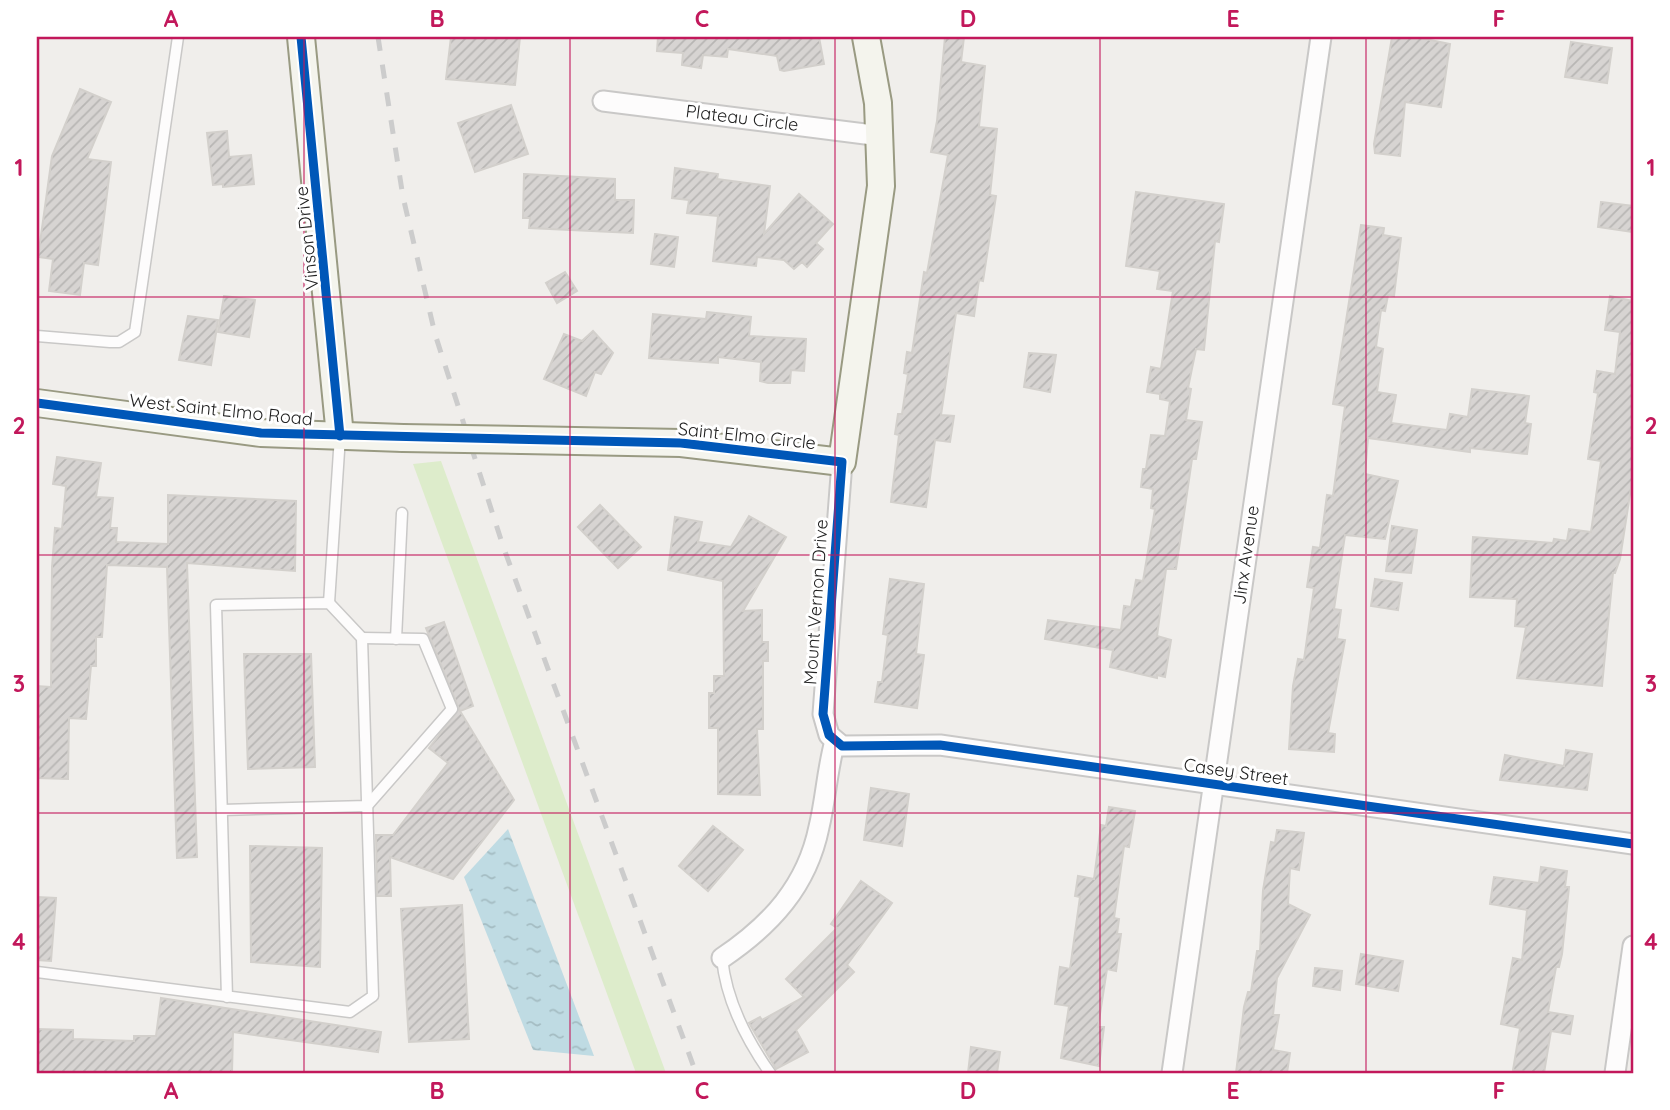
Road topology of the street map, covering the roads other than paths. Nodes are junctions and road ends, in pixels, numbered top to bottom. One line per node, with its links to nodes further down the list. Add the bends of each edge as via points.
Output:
1 (178, 37): 7 (lane, via 135,332 119,342)
2 (301, 37): 9 (street, Vinson Drive)
3 (866, 37): 6 (street, Mount Vernon Drive)
4 (1321, 37): 17 (street, Jinx Avenue)
5 (603, 101): 6 (street, Plateau Circle)
6 (881, 136): 11 (street, Mount Vernon Drive, via 878,209)
7 (37, 336)
8 (37, 403): 9 (street, West Saint Elmo Road, via 234,430)
9 (340, 436): 10 (street, West Saint Elmo Road); 13 (lane)
10 (403, 438): 11 (street, Saint Elmo Circle, bridge, via 681,443)
11 (842, 462): 16 (street, Mount Vernon Drive, via 823,714)
12 (402, 513): 15 (lane)
13 (329, 603): 14 (lane); 19 (lane, via 216,605)
14 (362, 638): 15 (lane); 18 (lane)
15 (396, 639): 18 (lane, via 423,639 452,709)
16 (835, 741): 17 (street, Casey Street, via 853,748 940,745); 22 (street, via 815,846 797,885 771,920)
17 (1212, 785): 20 (street, Casey Street); 26 (street, Jinx Avenue)
18 (368, 806): 19 (lane); 24 (lane, via 373,996 350,1012)
19 (222, 810): 24 (lane)
20 (1633, 844)
21 (1633, 946): 27 (street)
22 (722, 958): 25 (lane, via 729,994 744,1031)
23 (37, 972): 24 (lane)
24 (227, 997)
25 (770, 1073)
26 (1172, 1073)
27 (1615, 1073)

